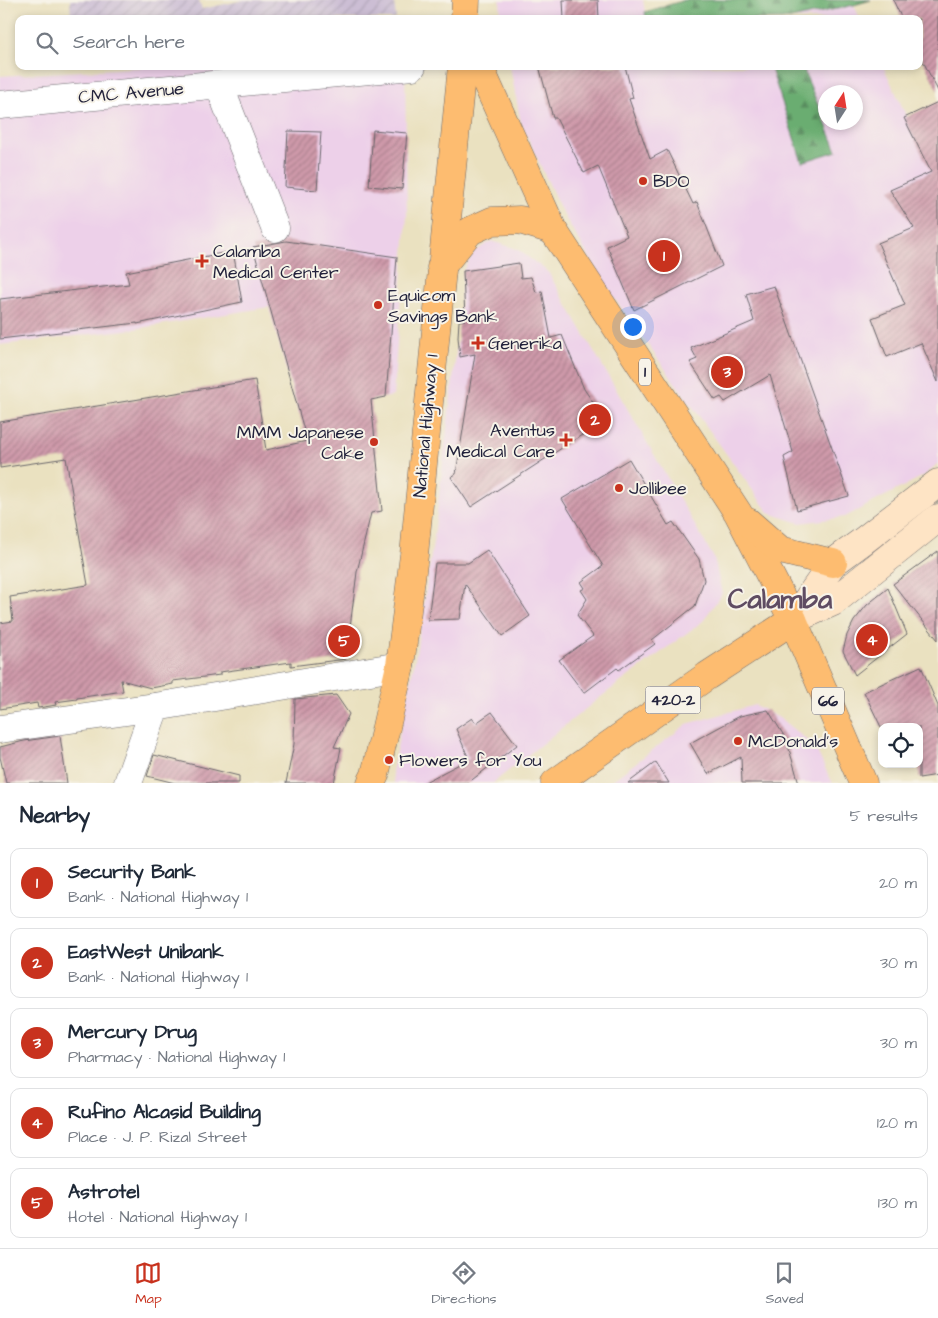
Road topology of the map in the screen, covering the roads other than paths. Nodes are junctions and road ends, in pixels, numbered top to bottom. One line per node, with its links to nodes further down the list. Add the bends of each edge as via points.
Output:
1 (371, 70): 4 (street, CMC Avenue)
2 (462, 70): 8 (main road, National Highway 1)
3 (482, 70): 7 (main road, 1)
4 (219, 85): 5 (street, CMC Avenue); 6 (street)
5 (0, 105)
6 (275, 228)
7 (553, 230): 8 (main road, via 520,220 492,221 470,231); 10 (main road, 1)
8 (441, 268): 14 (main road, National Highway 1, via 414,555)
9 (938, 483): 12 (main road, 420-2)
10 (738, 513): 12 (main road, via 780,550); 13 (main road, 1)
11 (938, 518): 13 (main road, 420-2, via 833,602)
12 (833, 563): 13 (main road, 420-2)
13 (793, 620): 19 (main road, 420-2); 20 (main road, 66)
14 (400, 666): 15 (street); 17 (main road, National Highway 1)
15 (154, 707): 16 (street); 18 (street)
16 (0, 729)
17 (374, 780)
18 (128, 783)
19 (555, 783)
20 (863, 783)

